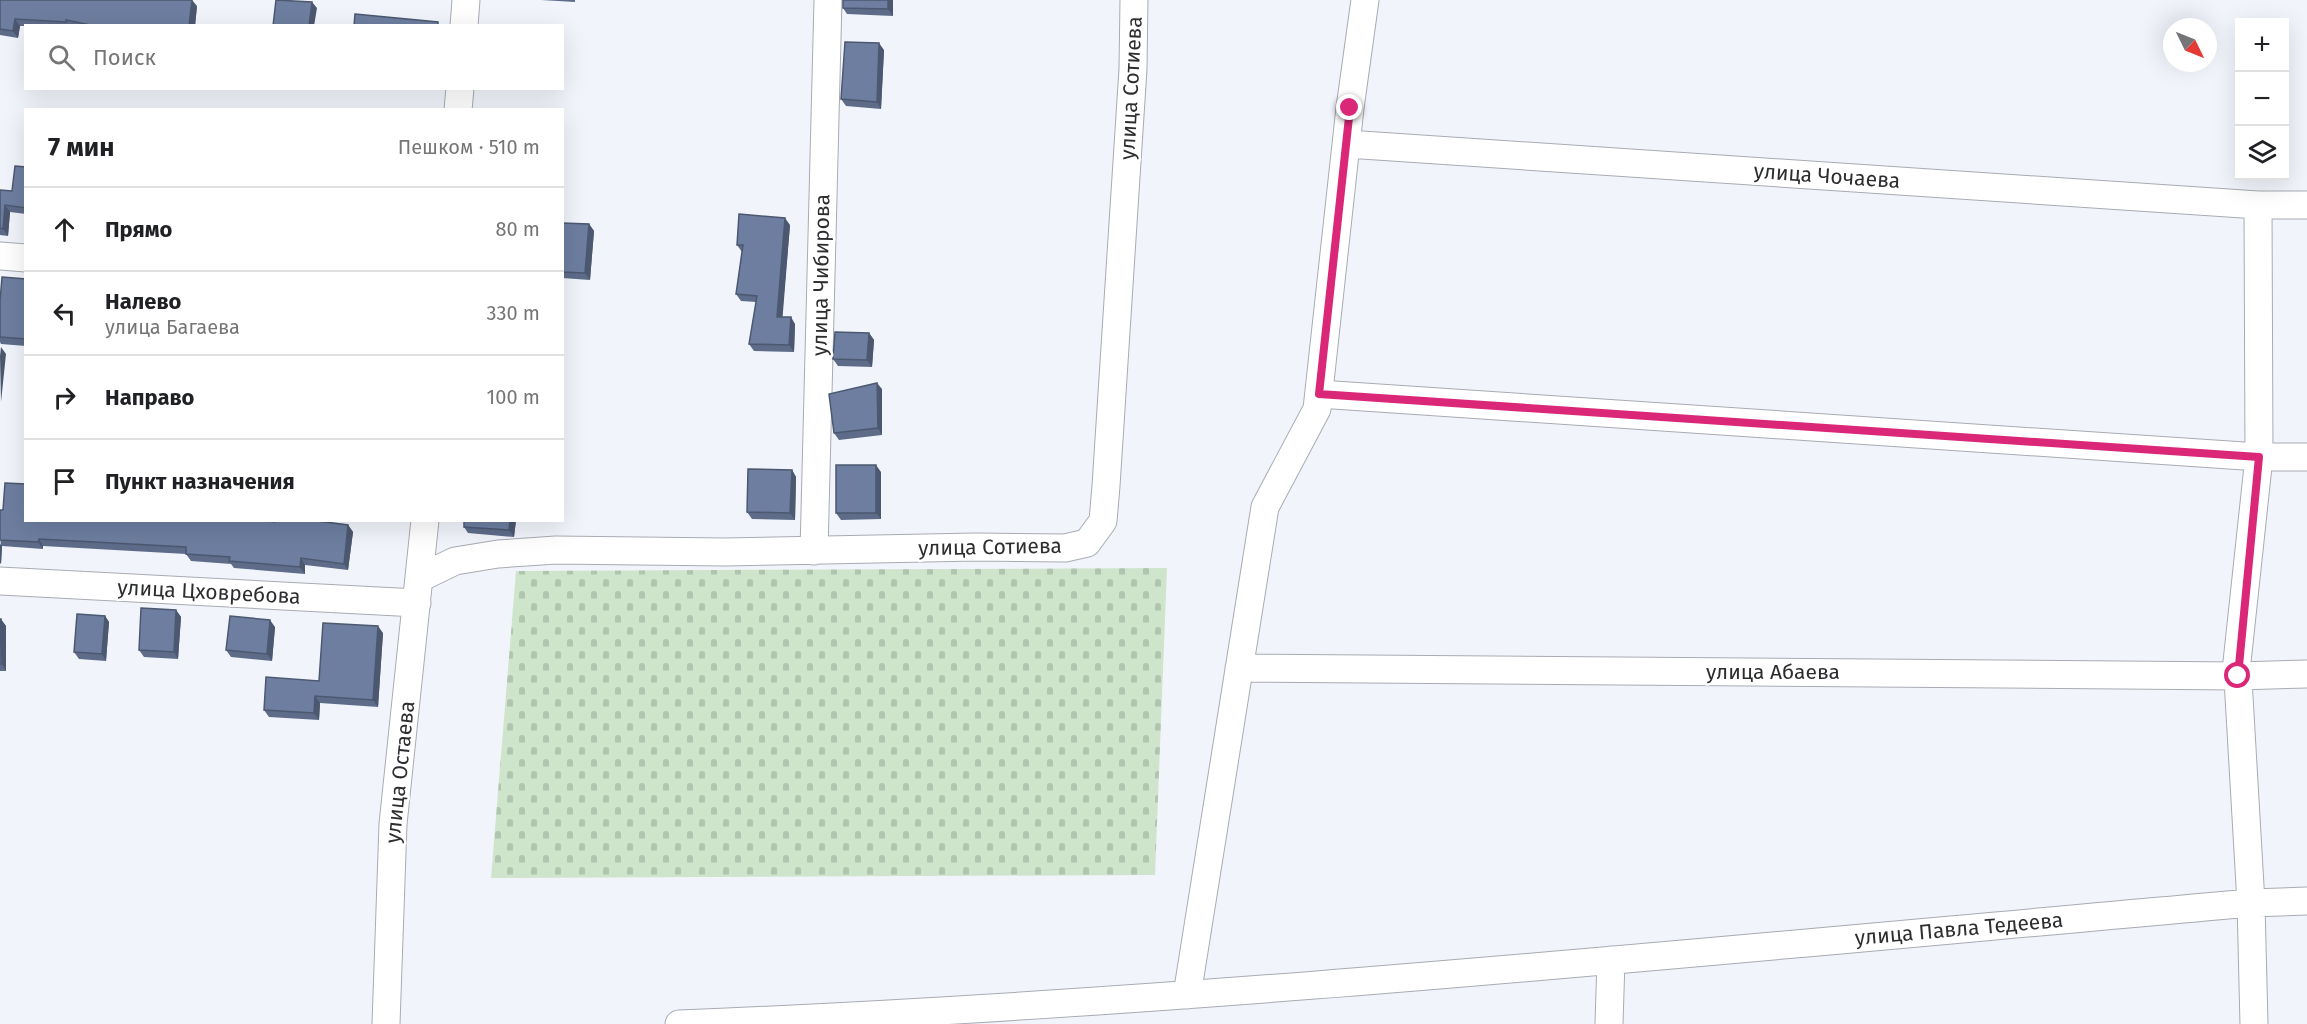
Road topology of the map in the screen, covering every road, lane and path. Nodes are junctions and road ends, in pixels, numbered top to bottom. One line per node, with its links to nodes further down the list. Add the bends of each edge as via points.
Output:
1 (466, 0): 5 (street)
2 (828, 0): 17 (street, улица Чибирова)
3 (1134, 0): 17 (street, улица Сотиева, via 1133,69 1103,521 1087,543 1065,548)
4 (1365, 0): 8 (street)
5 (464, 24)
6 (460, 90): 7 (street)
7 (458, 108)
8 (1347, 144): 9 (street, улица Чочаева); 13 (street)
9 (2258, 205): 10 (street, улица Чочаева); 14 (street)
10 (2307, 205)
11 (0, 256): 12 (street)
12 (24, 258)
13 (1319, 394): 14 (street); 20 (street, via 1317,409 1266,507)
14 (2259, 457): 15 (street); 22 (street)
15 (2307, 457)
16 (425, 522): 19 (street, улица Остаева)
17 (814, 550): 19 (street, улица Сотиева, via 555,550 498,554 455,561)
18 (0, 581): 19 (street, улица Цховребова)
19 (419, 591): 28 (street, улица Остаева, via 393,824)
20 (1239, 668): 22 (street, улица Абаева); 26 (street)
21 (2307, 674): 22 (street, улица Абаева)
22 (2238, 676): 24 (street)
23 (2307, 901): 24 (street, улица Павла Тедеева)
24 (2251, 903): 25 (street, улица Павла Тедеева); 31 (street)
25 (1611, 960): 26 (street, улица Павла Тедеева); 30 (street)
26 (1186, 995): 27 (street, улица Павла Тедеева)
27 (823, 1021): 29 (street, улица Павла Тедеева)
28 (386, 1024)
29 (679, 1024)
30 (1609, 1024)
31 (2253, 1024)

